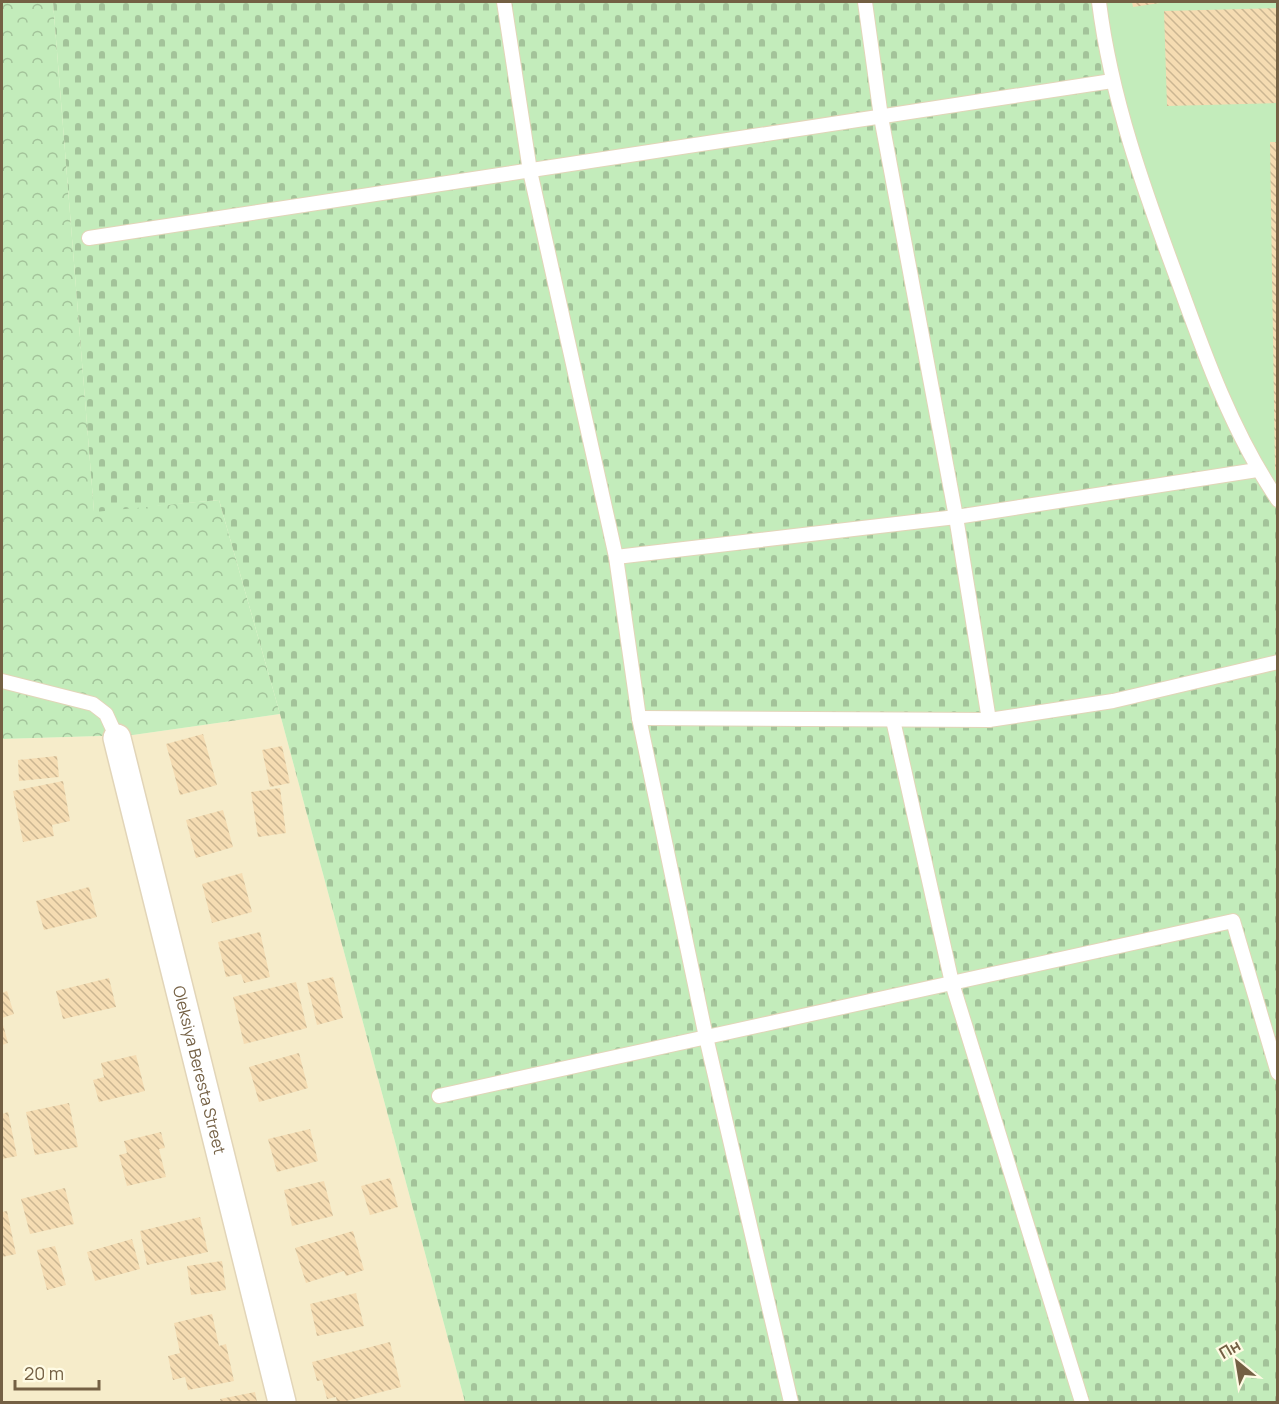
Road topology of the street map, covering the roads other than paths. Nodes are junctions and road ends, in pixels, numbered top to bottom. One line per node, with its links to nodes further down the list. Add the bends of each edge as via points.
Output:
1 (504, 2): 6 (lane)
2 (866, 2): 5 (lane)
3 (1099, 2): 4 (lane)
4 (1112, 81): 5 (lane); 8 (lane, via 1182,292 1216,382)
5 (881, 117): 6 (lane); 10 (lane)
6 (530, 171): 7 (lane); 11 (lane)
7 (89, 238)
8 (1257, 470): 9 (lane); 10 (lane)
9 (1278, 500)
10 (956, 517): 11 (lane); 16 (lane)
11 (616, 557): 14 (lane)
12 (1278, 662): 16 (lane, via 1113,701)
13 (2, 681): 17 (lane, via 93,704 106,714)
14 (639, 718): 15 (lane); 19 (lane)
15 (893, 720): 16 (lane); 18 (lane)
16 (989, 720)
17 (117, 738): 22 (street, Oleksiya Beresta Street)
18 (952, 983): 19 (lane); 20 (lane, via 1233,921); 24 (lane)
19 (706, 1037): 21 (lane); 23 (lane)
20 (1278, 1073)
21 (439, 1096)
22 (282, 1402)
23 (791, 1402)
24 (1082, 1402)

